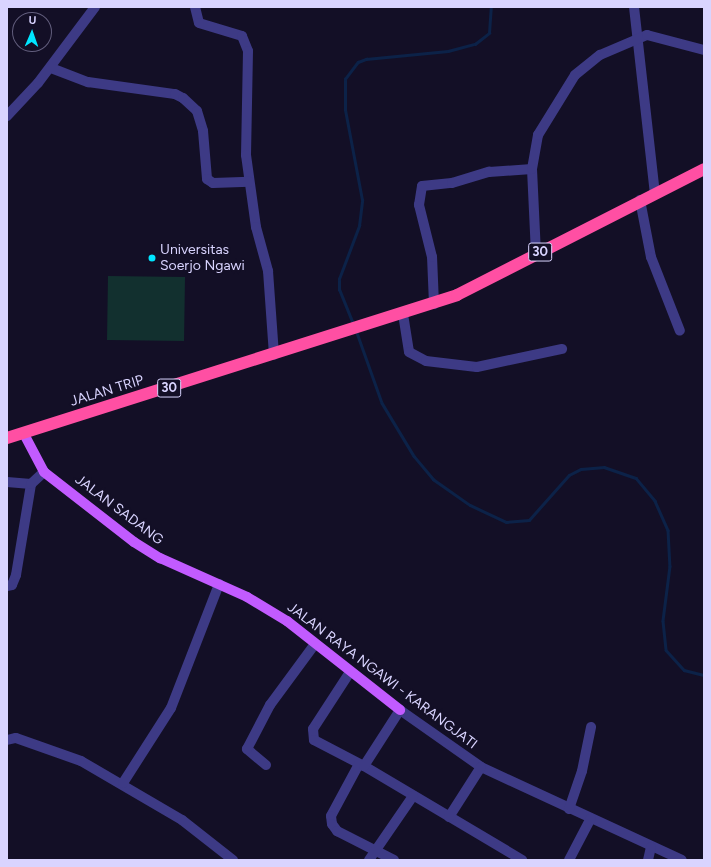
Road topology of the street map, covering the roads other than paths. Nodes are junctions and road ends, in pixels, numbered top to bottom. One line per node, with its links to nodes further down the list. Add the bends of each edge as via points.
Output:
1 (95, 7): 6 (street)
2 (195, 7): 10 (street, via 198,23 242,36 246,43 245,123)
3 (634, 7): 4 (street)
4 (637, 40): 5 (street, via 655,36); 8 (street, via 600,55 575,74 538,135); 11 (street)
5 (704, 50)
6 (51, 68): 7 (street); 10 (street, via 88,82 175,94 183,98 197,111 203,131 207,179 213,183)
7 (7, 116)
8 (532, 169): 13 (street); 14 (street, via 489,172 452,183 422,186 419,205 432,257)
9 (704, 169): 11 (highway, 30)
10 (249, 182): 18 (street, via 256,227 266,257)
11 (655, 193): 12 (highway, 30)
12 (640, 200): 13 (highway, 30); 16 (street, via 651,257)
13 (536, 254): 14 (highway, 30)
14 (434, 304): 15 (highway, 30)
15 (402, 314): 17 (street, via 409,352 426,361 477,367); 18 (highway, JALAN TRIP / 30)
16 (680, 331)
17 (562, 349)
18 (274, 355): 19 (highway, JALAN TRIP / 30)
19 (24, 434): 20 (highway, JALAN TRIP / 30); 21 (main road, JALAN SADANG)
20 (7, 438)
21 (44, 472): 23 (street); 24 (main road, JALAN SADANG, via 134,542 160,558)
22 (7, 482): 23 (street)
23 (31, 484): 25 (street, via 16,575 12,585)
24 (219, 584): 26 (main road, JALAN RAYA NGAWI - KARANGJATI, via 287,621); 34 (street, via 171,708)
25 (7, 586)
26 (315, 644): 27 (main road, JALAN RAYA NGAWI - KARANGJATI); 31 (street, via 270,705 247,749)
27 (350, 672): 28 (main road, JALAN RAYA NGAWI - KARANGJATI); 32 (street, via 312,733 317,743)
28 (400, 710): 32 (street); 33 (street, JALAN RAYA NGAWI - KARANGJATI)
29 (591, 727): 36 (street, via 582,771)
30 (7, 740): 34 (street, via 16,738 81,761)
31 (266, 765)
32 (362, 765): 35 (street); 40 (street, via 331,816 332,824 337,831)
33 (481, 766): 36 (street, JALAN RAYA NGAWI - KARANGJATI); 37 (street)
34 (122, 783): 42 (street, via 182,820)
35 (413, 796): 37 (street); 40 (street)
36 (569, 809): 38 (street, JALAN RAYA NGAWI - KARANGJATI)
37 (449, 816): 41 (street)
38 (591, 818): 39 (street, JALAN RAYA NGAWI - KARANGJATI); 45 (street)
39 (651, 847): 46 (street); 47 (street, JALAN RAYA NGAWI - KARANGJATI)
40 (375, 851): 43 (street); 44 (street)
41 (517, 859)
42 (233, 860)
43 (369, 860)
44 (394, 860)
45 (569, 860)
46 (648, 860)
47 (682, 860)

